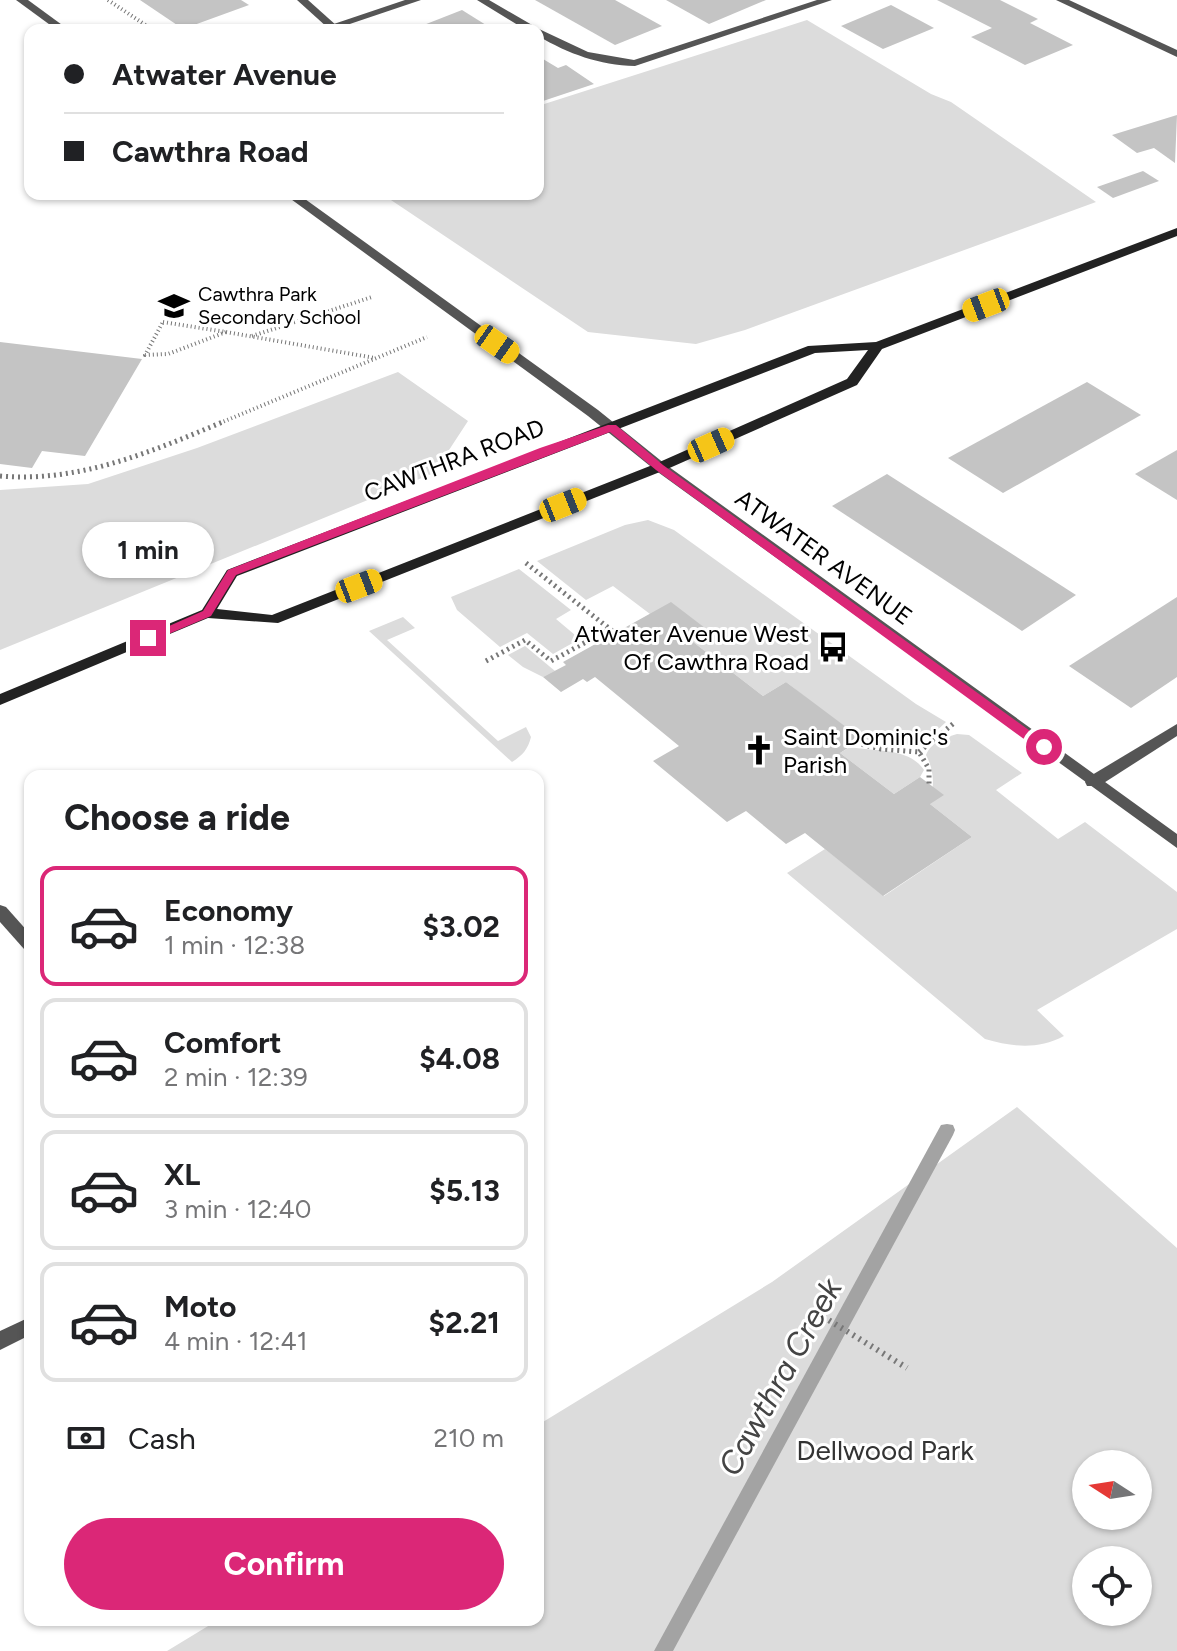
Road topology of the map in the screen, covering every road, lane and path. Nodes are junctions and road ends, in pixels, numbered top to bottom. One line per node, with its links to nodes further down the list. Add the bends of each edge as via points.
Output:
1 (21, 0): 10 (street)
2 (108, 0): 11 (path)
3 (302, 0): 12 (street)
4 (416, 0): 13 (street)
5 (482, 0): 14 (street)
6 (827, 0): 15 (street, via 635,63 608,63 576,54)
7 (1061, 0): 9 (street)
8 (1100, 0): 9 (street)
9 (1085, 11): 16 (street)
10 (55, 24)
11 (144, 24)
12 (323, 24)
13 (340, 24)
14 (524, 24)
15 (544, 36)
16 (1177, 54)
17 (298, 200): 25 (street, ATWATER AVENUE)
18 (1177, 232): 23 (main road, CAWTHRA ROAD)
19 (372, 297): 21 (path)
20 (226, 332): 20 (path, via 163,322 145,355 168,354); 21 (path)
21 (251, 336): 24 (path)
22 (427, 337): 24 (path)
23 (878, 346): 25 (main road, CAWTHRA ROAD, via 813,349); 26 (main road, via 852,382)
24 (376, 358): 27 (path, via 131,460 34,479)
25 (612, 427): 26 (street, ATWATER AVENUE); 29 (main road, CAWTHRA ROAD, via 232,573)
26 (660, 467): 29 (main road, via 273,620); 36 (street, ATWATER AVENUE)
27 (0, 476)
28 (526, 563): 30 (path, via 613,631 551,661 525,640)
29 (207, 613): 31 (main road)
30 (486, 661)
31 (0, 700)
32 (954, 723): 35 (path)
33 (1177, 729): 36 (street)
34 (856, 743): 35 (path)
35 (919, 752): 37 (path, via 929,769)
36 (1093, 782): 38 (street, ATWATER AVENUE)
37 (929, 784)
38 (1177, 842)
39 (0, 911): 40 (street)
40 (24, 938)
41 (817, 1313): 44 (path)
42 (24, 1328): 43 (street)
43 (0, 1341)
44 (907, 1368)

